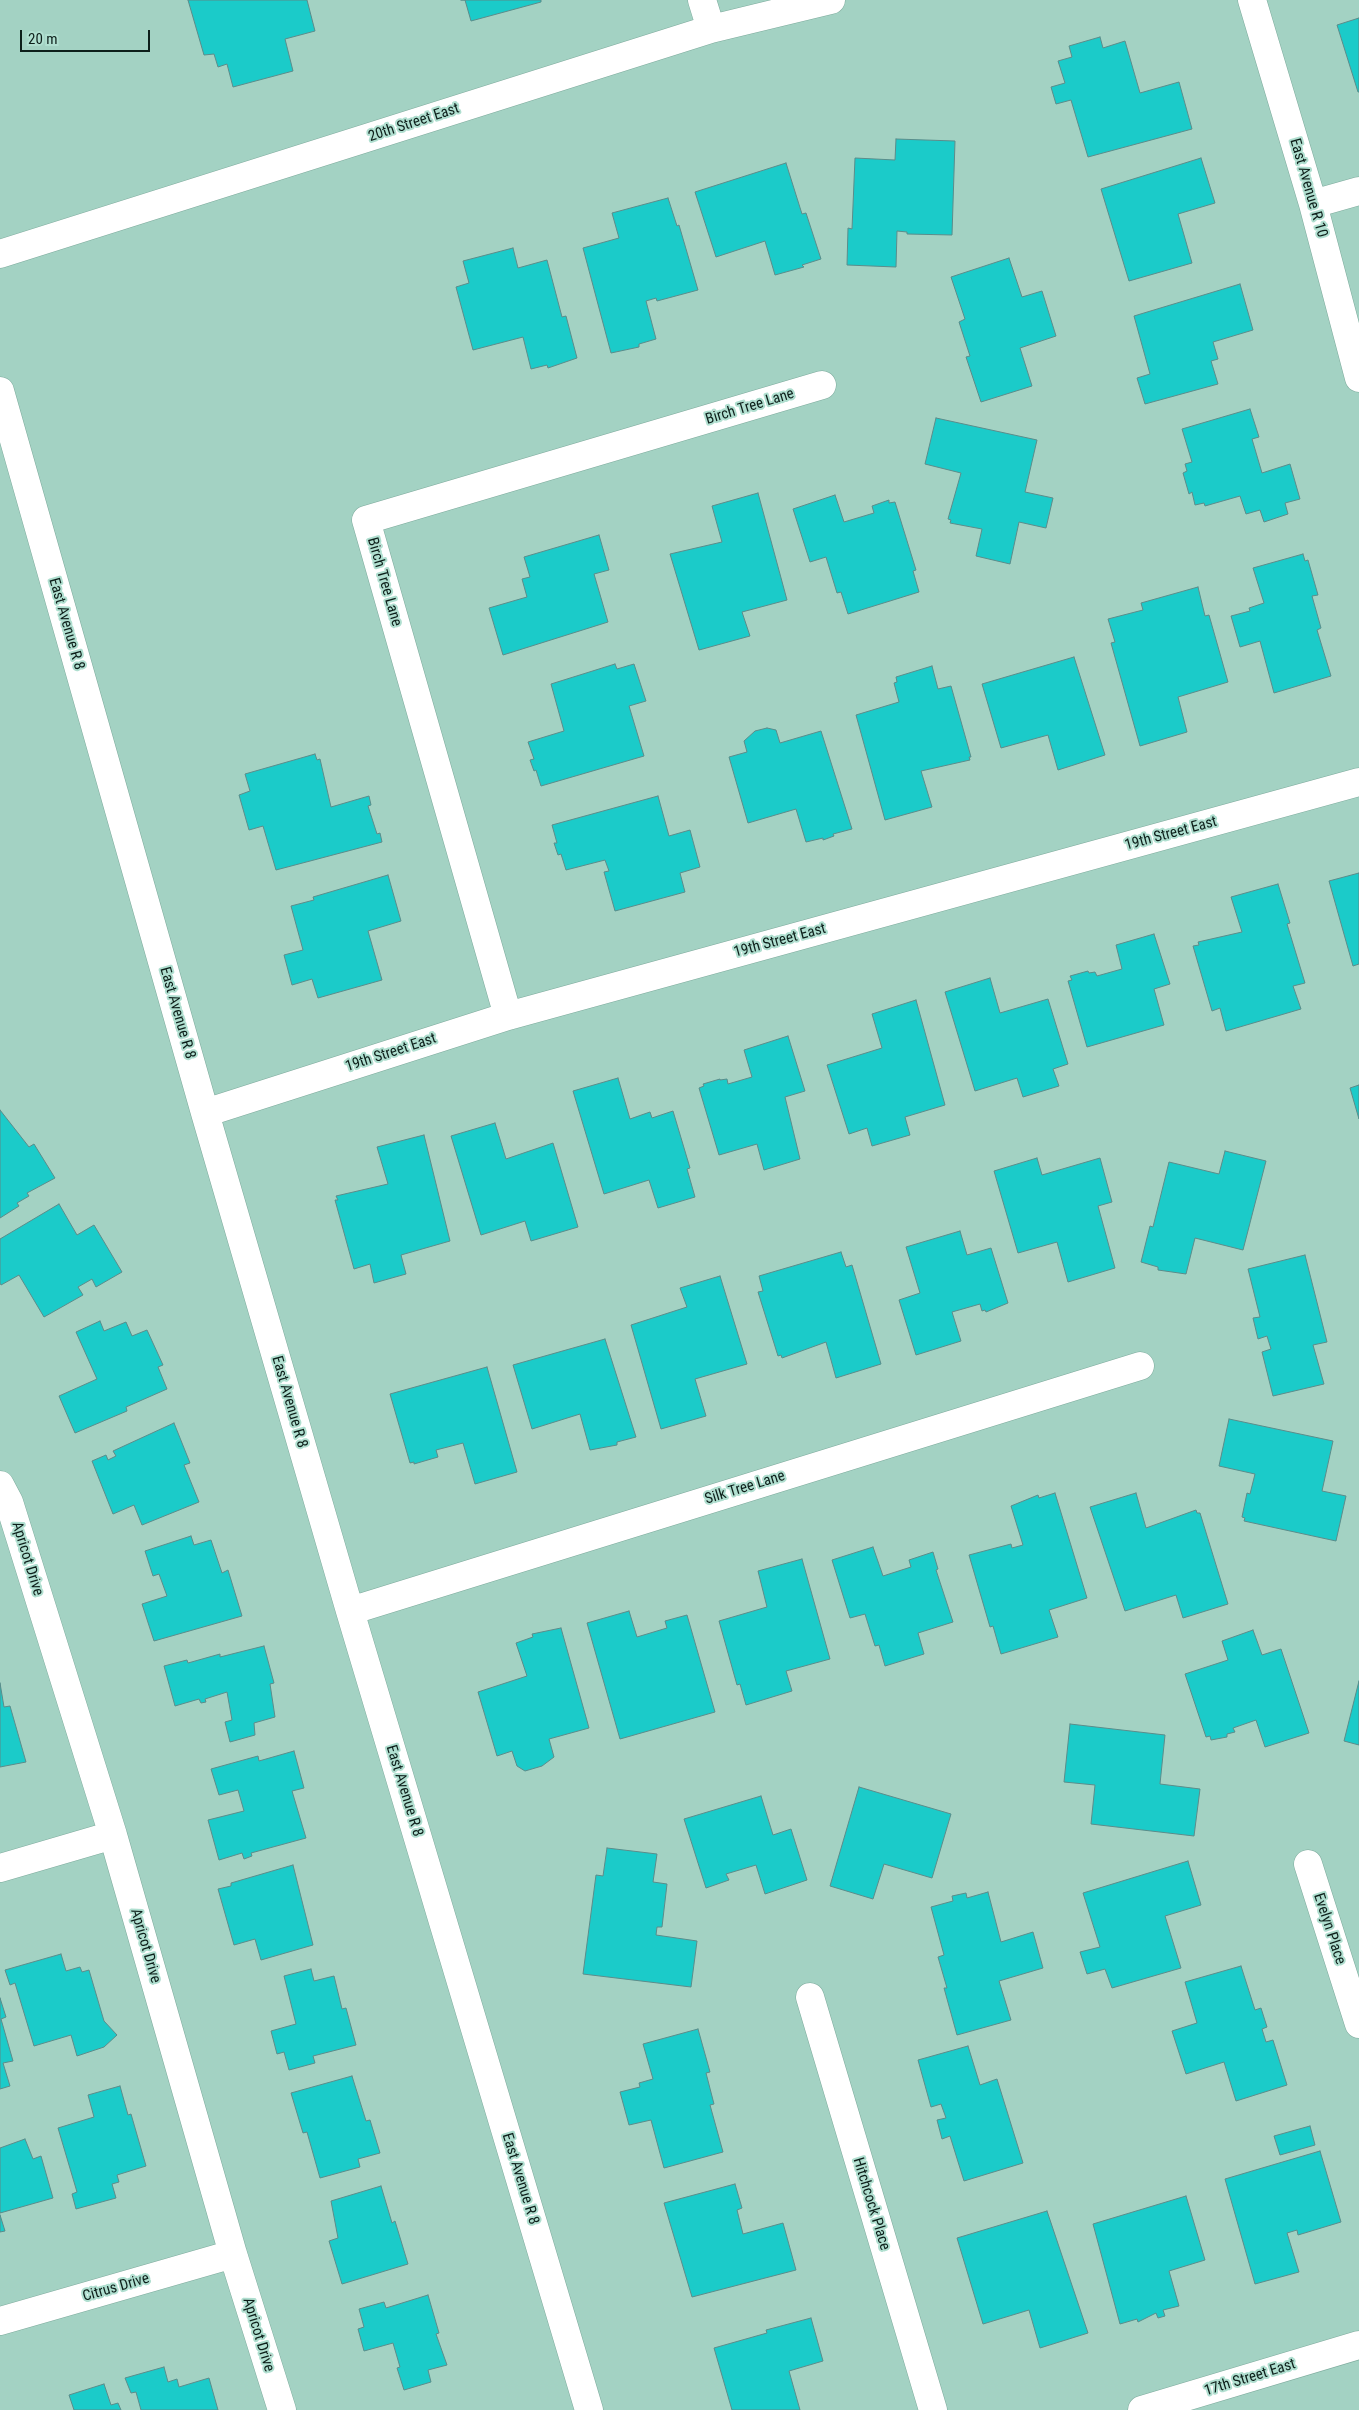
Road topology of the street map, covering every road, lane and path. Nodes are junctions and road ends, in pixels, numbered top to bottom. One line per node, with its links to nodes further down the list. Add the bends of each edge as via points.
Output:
1 (702, 0): 4 (street)
2 (831, 0): 4 (street, 20th Street East)
3 (1252, 0): 6 (street, East Avenue R 10)
4 (711, 29): 7 (street, 20th Street East)
5 (1359, 191): 6 (street)
6 (1313, 204): 8 (street, East Avenue R 10)
7 (0, 254)
8 (1359, 378)
9 (822, 385): 12 (street, Birch Tree Lane, via 366,520)
10 (0, 392): 13 (street, East Avenue R 8)
11 (1359, 782): 12 (street, 19th Street East)
12 (508, 1016): 13 (street, 19th Street East)
13 (205, 1113): 16 (street, East Avenue R 8)
14 (1140, 1366): 16 (street, Silk Tree Lane)
15 (0, 1485): 17 (street, Apricot Drive, via 9,1502)
16 (350, 1611): 26 (street, East Avenue R 8)
17 (113, 1836): 19 (street); 22 (street, Apricot Drive)
18 (1308, 1864): 21 (street, Evelyn Place)
19 (0, 1868)
20 (810, 1997): 27 (street, Hitchcock Place)
21 (1359, 2024)
22 (233, 2254): 23 (street, Citrus Drive); 25 (street, Apricot Drive)
23 (0, 2321)
24 (1359, 2345): 28 (street, 17th Street East)
25 (282, 2410)
26 (589, 2410)
27 (933, 2410)
28 (1142, 2410)

